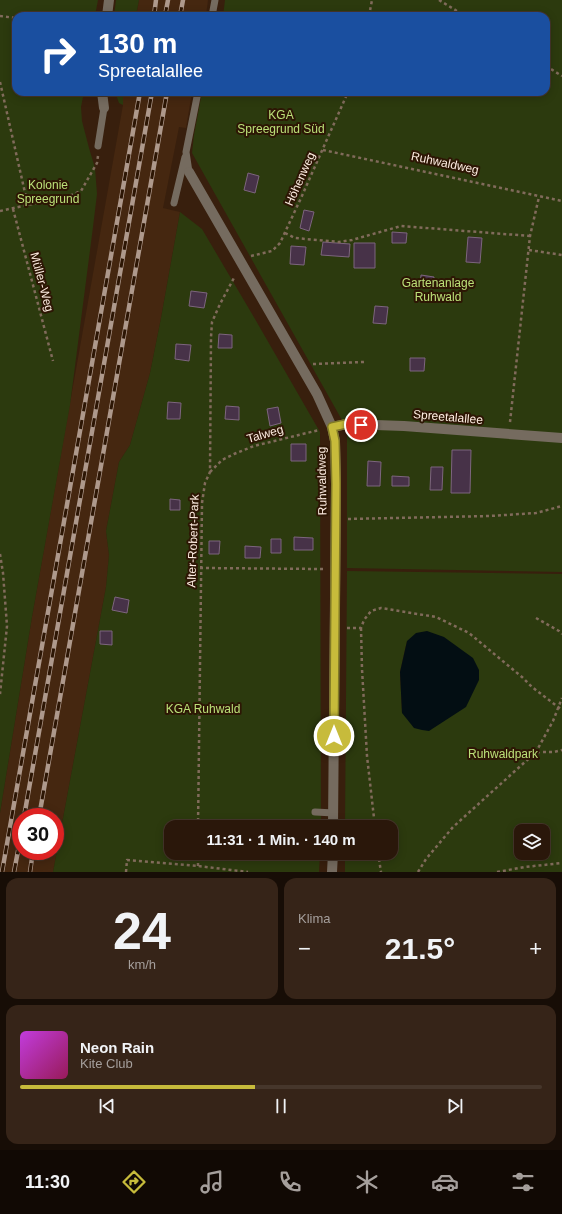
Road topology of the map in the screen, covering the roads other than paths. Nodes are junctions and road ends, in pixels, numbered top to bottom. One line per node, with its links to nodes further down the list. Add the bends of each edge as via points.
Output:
1 (110, 0): 3 (street)
2 (215, 0): 4 (lane)
3 (108, 12)
4 (213, 12)
5 (102, 96): 7 (street)
6 (197, 96): 9 (lane)
7 (104, 108): 8 (lane)
8 (98, 146)
9 (186, 152): 10 (lane); 11 (lane)
10 (189, 172): 12 (street, Ruhwaldweg, via 318,394)
11 (174, 203)
12 (332, 427): 13 (street, Spreetalallee, via 346,424 404,426); 15 (street, Ruhwaldweg, via 335,441 336,519)
13 (562, 438)
14 (314, 812): 15 (lane)
15 (334, 813): 16 (street, Ruhwaldweg)
16 (334, 820)
17 (333, 860): 18 (street)
18 (332, 872)

